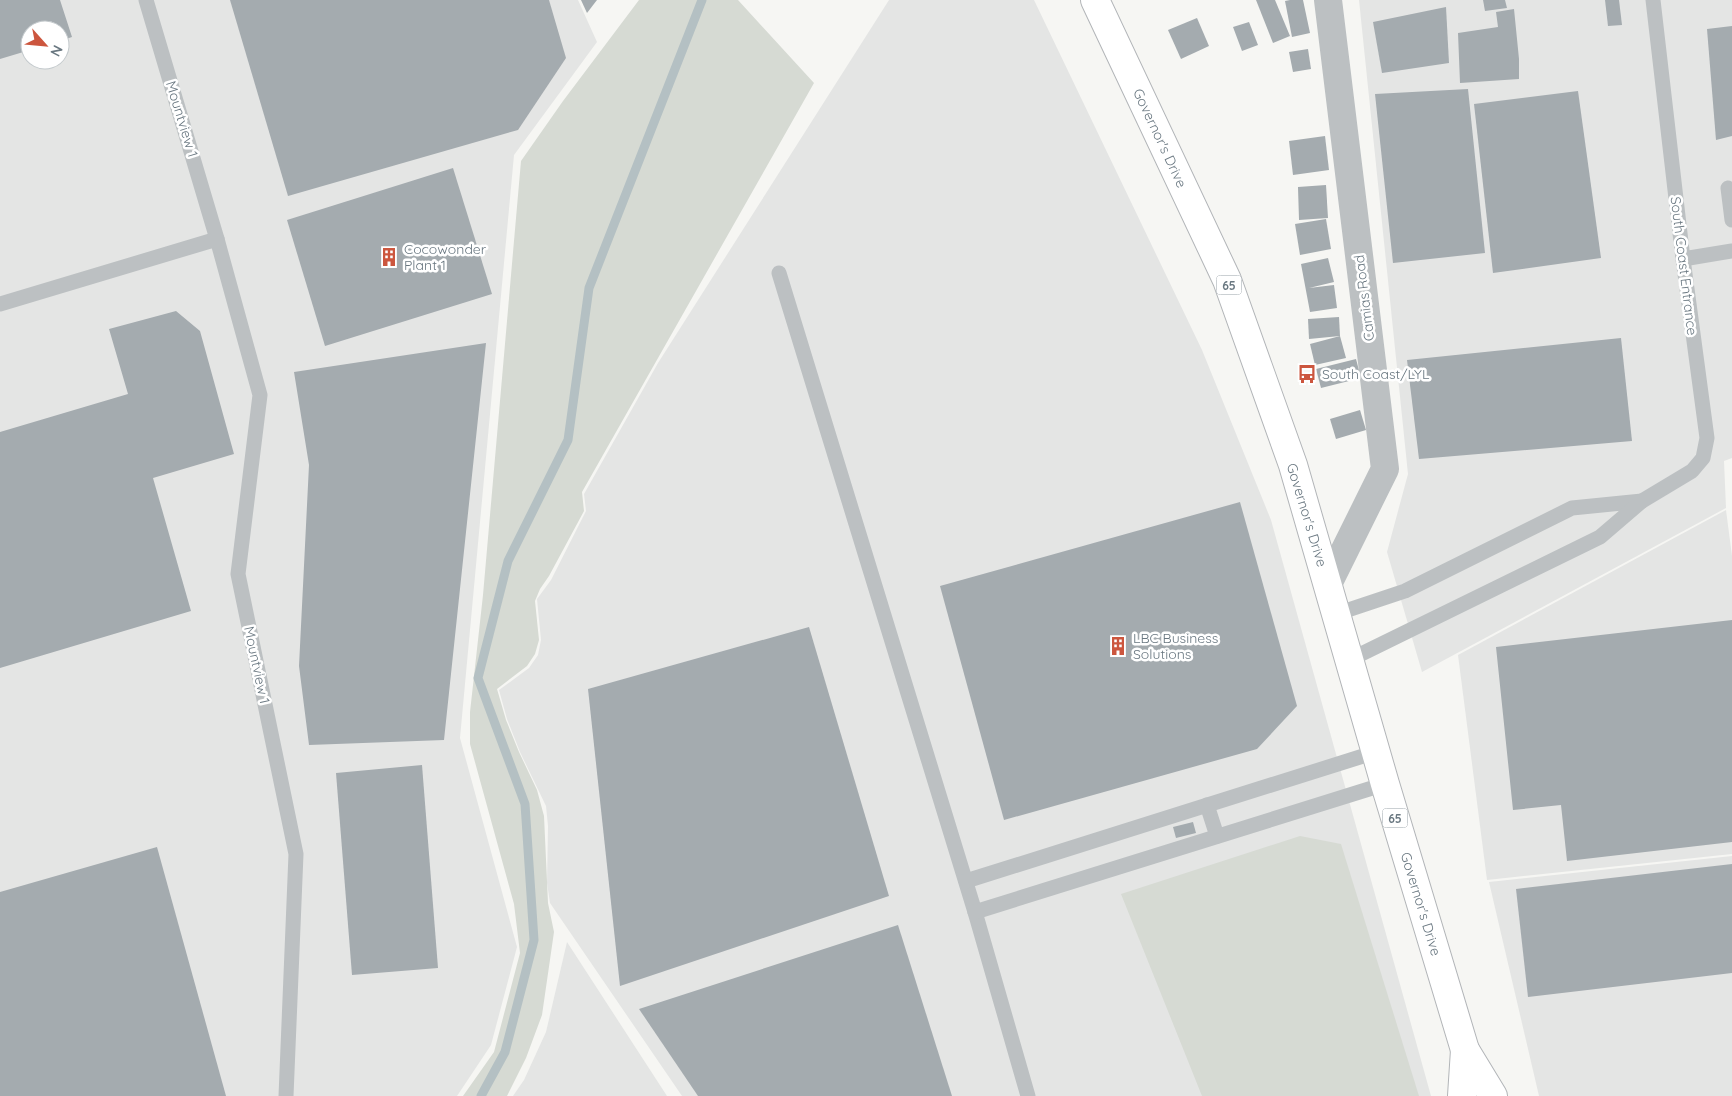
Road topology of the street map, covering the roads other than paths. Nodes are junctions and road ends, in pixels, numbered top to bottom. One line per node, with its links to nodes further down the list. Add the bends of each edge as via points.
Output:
1 (146, 0): 7 (lane, Mountview 1)
2 (1094, 0): 13 (highway, Governor's Drive / 65, via 1227,280 1293,465)
3 (1328, 0): 13 (street, Camias Road, via 1385,470)
4 (1653, 0): 9 (lane, South Coast Entrance)
5 (1728, 188): 6 (lane)
6 (1732, 220)
7 (217, 238): 11 (lane); 23 (lane, Mountview 1, via 260,395 238,574 296,854)
8 (1732, 251): 9 (lane)
9 (1683, 259): 12 (lane, South Coast Entrance, via 1707,438 1703,458 1692,471)
10 (779, 272): 20 (lane)
11 (0, 304)
12 (1642, 501): 14 (lane, via 1572,508 1406,591); 15 (lane, South Coast Entrance, via 1600,537)
13 (1328, 584): 14 (highway, Governor's Drive / 65)
14 (1336, 614): 15 (highway, Governor's Drive / 65)
15 (1349, 660): 16 (highway, Governor's Drive / 65)
16 (1376, 752): 17 (highway, Governor's Drive / 65); 18 (lane)
17 (1384, 784): 19 (lane); 22 (highway, Governor's Drive / 65)
18 (1208, 805): 19 (lane); 20 (lane)
19 (1218, 836): 21 (lane)
20 (966, 881): 21 (lane)
21 (975, 912): 24 (lane)
22 (1465, 1050): 25 (highway, Governor's Drive / 65); 26 (highway, Governor's Drive / 65)
23 (286, 1096)
24 (1028, 1096)
25 (1462, 1096)
26 (1493, 1096)

